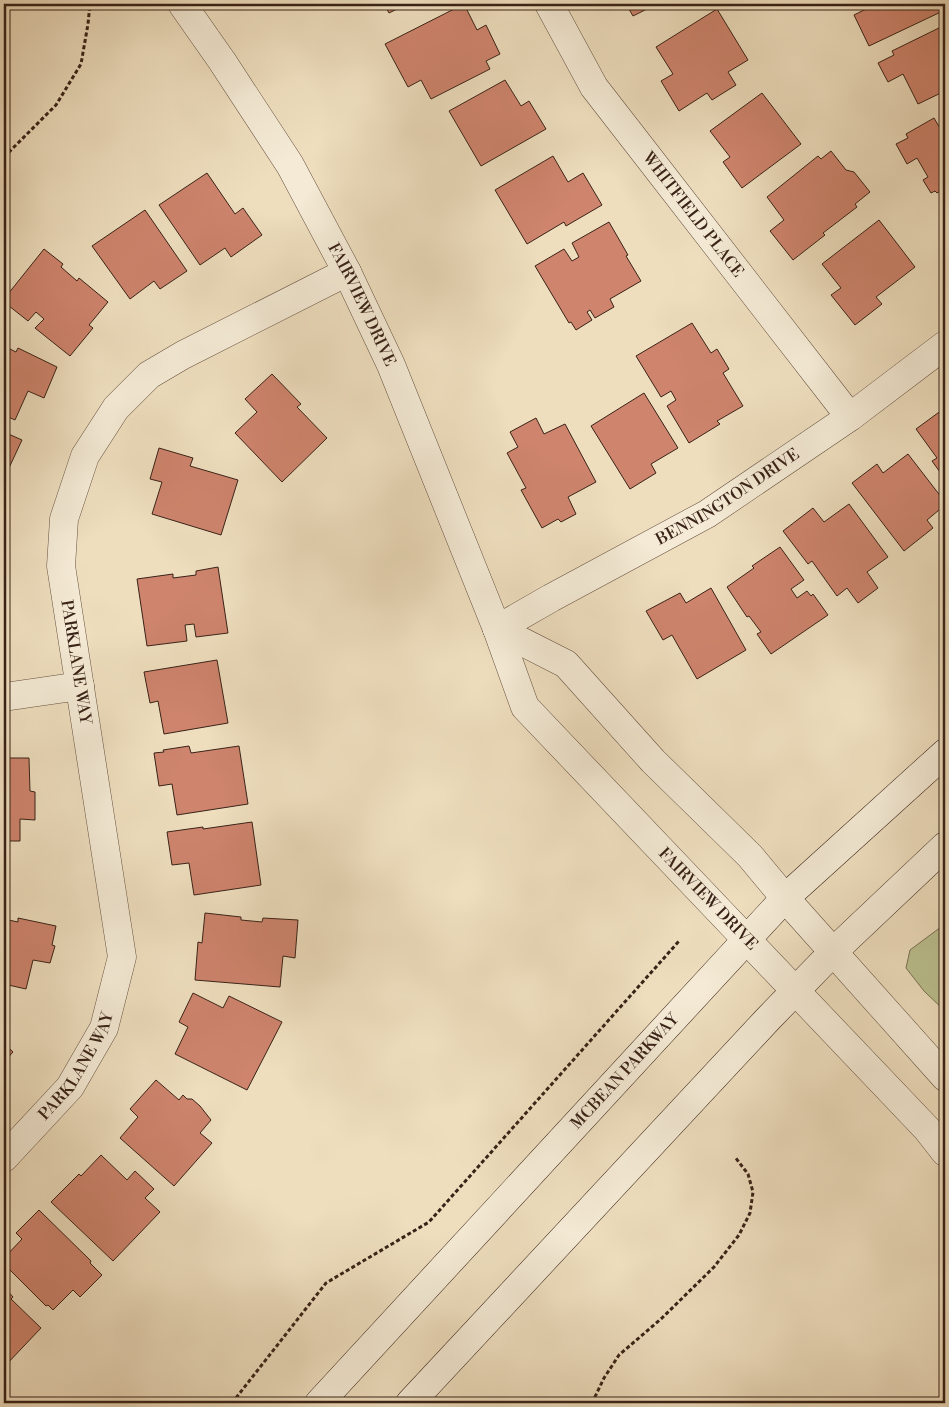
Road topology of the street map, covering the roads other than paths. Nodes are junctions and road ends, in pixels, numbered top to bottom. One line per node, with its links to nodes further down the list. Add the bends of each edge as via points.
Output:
1 (182, 4): 3 (street, FAIRVIEW DRIVE, via 290,166)
2 (549, 4): 5 (street, WHITFIELD PLACE, via 594,87)
3 (347, 272): 6 (street, FAIRVIEW DRIVE, via 391,365); 7 (street, PARKLANE WAY, via 150,375 116,408 84,456 64,519 61,566)
4 (945, 344): 5 (street, BENNINGTON DRIVE)
5 (850, 417): 6 (street, BENNINGTON DRIVE, via 707,514)
6 (497, 629): 11 (street, via 566,664 653,761 750,856); 12 (street, FAIRVIEW DRIVE, via 524,706)
7 (80, 686): 8 (street); 17 (street, PARKLANE WAY, via 122,957 104,1028 70,1087)
8 (4, 697)
9 (945, 753): 11 (street, MCBEAN PARKWAY)
10 (945, 846): 13 (street)
11 (785, 898): 12 (street, MCBEAN PARKWAY); 13 (street)
12 (747, 940): 14 (street, FAIRVIEW DRIVE); 18 (street, MCBEAN PARKWAY)
13 (834, 951): 14 (street); 15 (street)
14 (796, 990): 16 (street, FAIRVIEW DRIVE); 19 (street)
15 (945, 1077)
16 (945, 1152)
17 (4, 1158)
18 (319, 1403)
19 (410, 1403)

